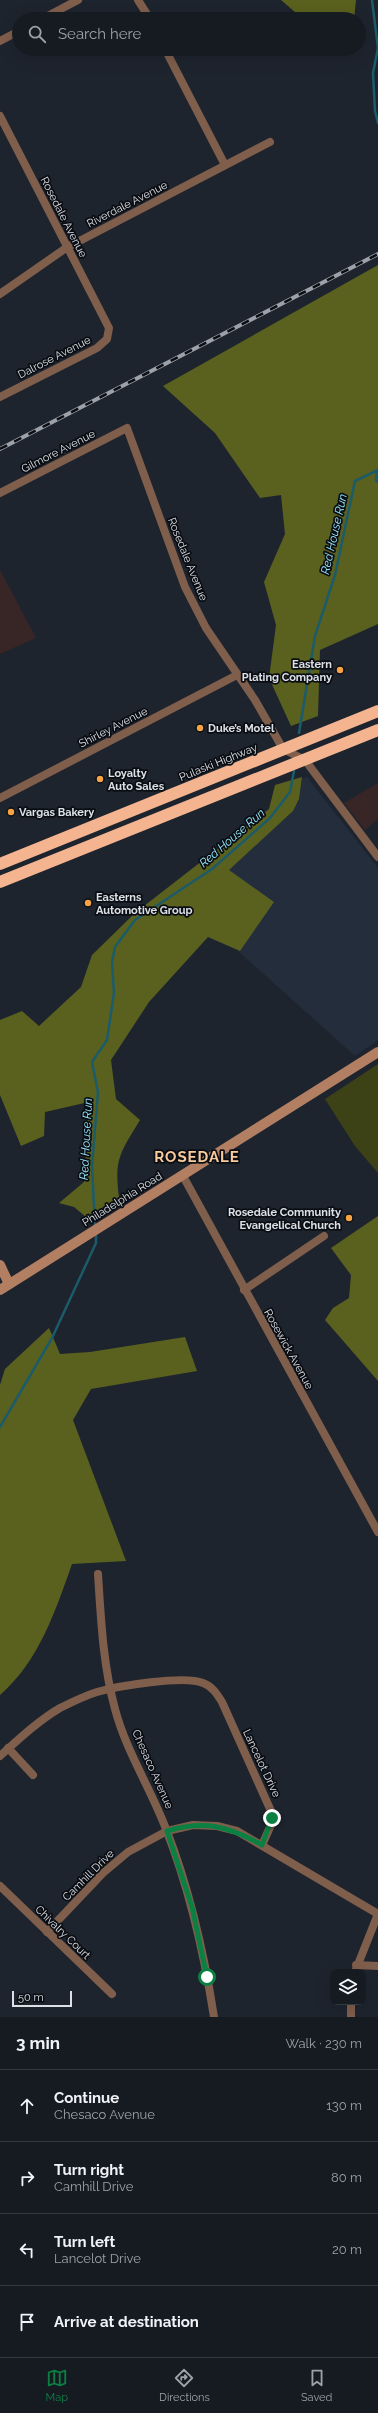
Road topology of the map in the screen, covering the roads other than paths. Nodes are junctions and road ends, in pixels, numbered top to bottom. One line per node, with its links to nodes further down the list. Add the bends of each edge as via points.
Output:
1 (78, 0): 3 (street)
2 (138, 0): 4 (street)
3 (55, 12)
4 (146, 12)
5 (12, 35): 6 (street)
6 (0, 41)
7 (170, 56): 10 (street)
8 (0, 116): 11 (street, Rosedale Avenue)
9 (270, 142): 10 (street, Riverdale Avenue)
10 (225, 165): 11 (street, Riverdale Avenue)
11 (66, 248): 12 (street, Riverdale Avenue); 13 (street, Rosedale Avenue)
12 (0, 294)
13 (109, 328): 14 (street, Dalrose Avenue, via 107,339 97,348)
14 (0, 397)
15 (127, 428): 16 (street, Gilmore Avenue); 17 (street, Rosedale Avenue, via 185,588 206,628)
16 (0, 493)
17 (237, 675): 20 (street, Rosedale Avenue, via 255,700); 22 (street, Shirley Avenue)
18 (378, 711): 20 (highway, Pulaski Highway)
19 (378, 730): 21 (highway)
20 (283, 749): 21 (street); 24 (highway, Pulaski Highway)
21 (305, 760): 23 (street); 25 (highway)
22 (0, 798)
23 (378, 858)
24 (0, 864)
25 (0, 882)
26 (378, 1052): 27 (main road, Philadelphia Road)
27 (182, 1176): 30 (main road, Philadelphia Road); 31 (street, Rosewick Avenue)
28 (324, 1236): 31 (street)
29 (0, 1265): 30 (main road)
30 (4, 1287)
31 (244, 1290): 32 (street, Rosewick Avenue)
32 (378, 1532)
33 (98, 1574): 34 (street, Chesaco Avenue, via 104,1654)
34 (110, 1689): 35 (street, Lancelot Drive, via 59,1709); 38 (street, Chesaco Avenue, via 121,1727); 39 (street, Lancelot Drive, via 185,1679 201,1682 213,1689 222,1702 271,1811 271,1826)
35 (8, 1748): 36 (street, Lancelot Drive); 37 (street)
36 (0, 1756)
37 (33, 1775)
38 (167, 1831): 39 (street, Camhill Drive, via 193,1825 217,1826 237,1831); 42 (street, Camhill Drive, via 118,1859); 47 (street, Chesaco Avenue, via 196,1922)
39 (262, 1845): 41 (street)
40 (0, 1886): 42 (street, Chivalry Court)
41 (378, 1914): 44 (street)
42 (47, 1932): 45 (street, Chivalry Court)
43 (378, 1966): 44 (street)
44 (355, 1968)
45 (112, 1994)
46 (351, 2005): 48 (street)
47 (214, 2017)
48 (351, 2017)

